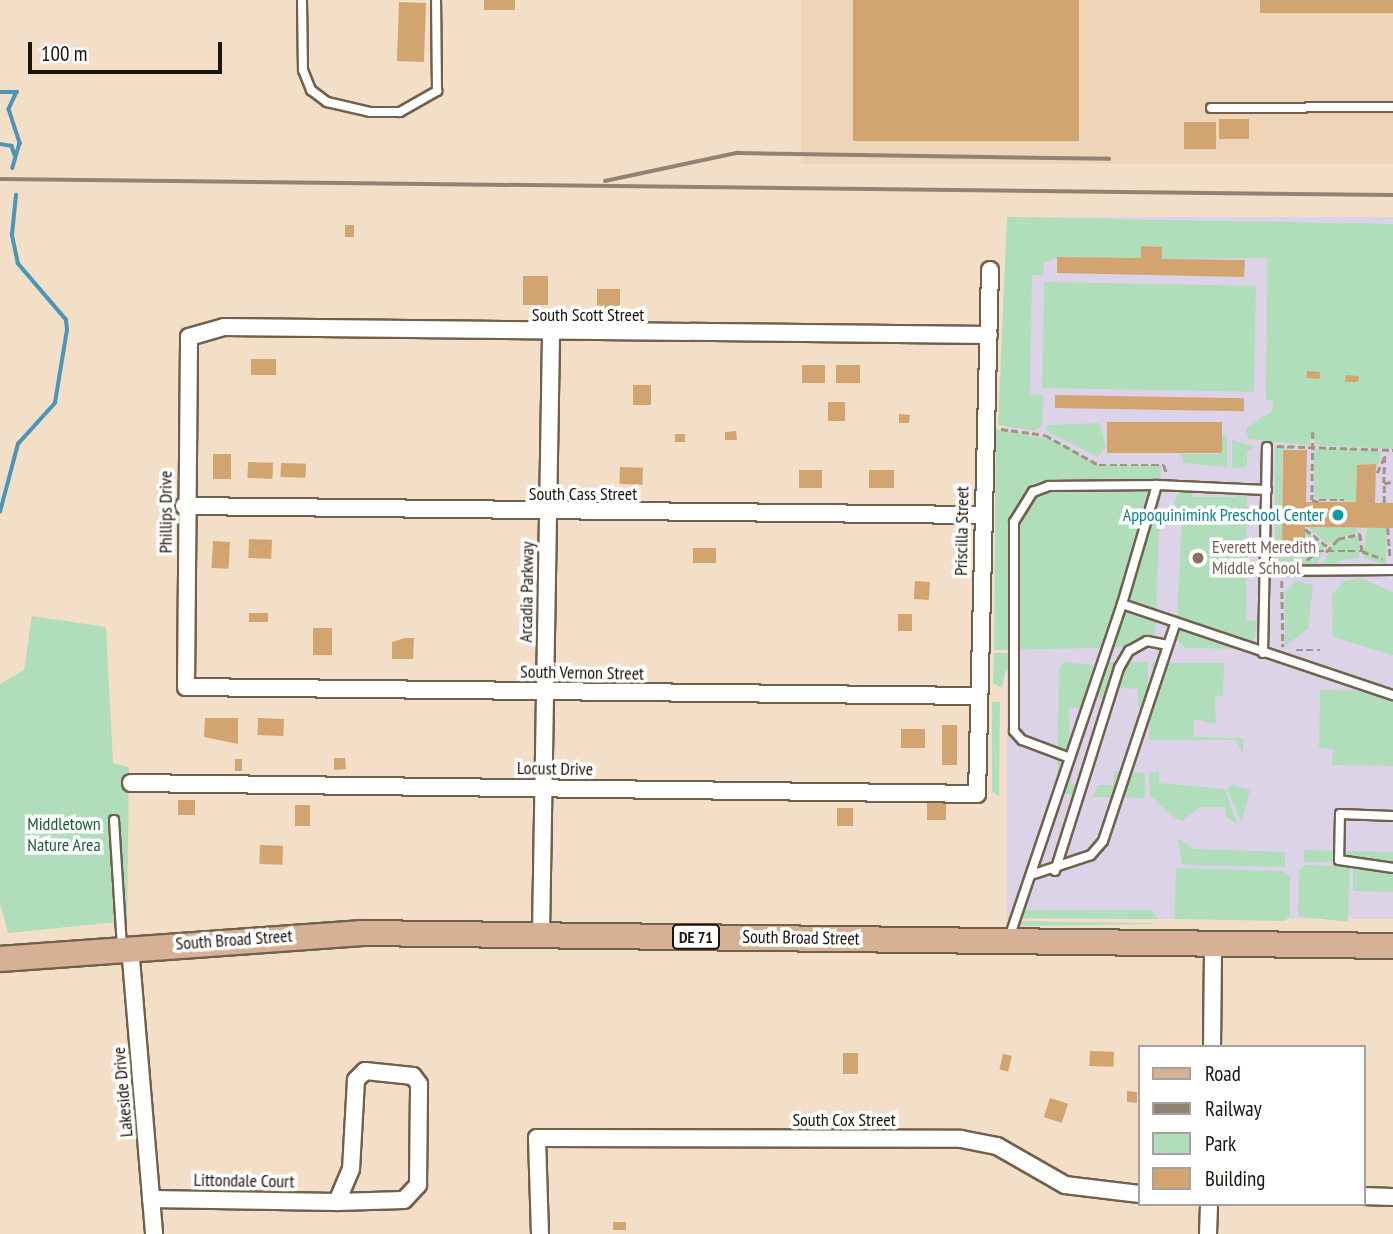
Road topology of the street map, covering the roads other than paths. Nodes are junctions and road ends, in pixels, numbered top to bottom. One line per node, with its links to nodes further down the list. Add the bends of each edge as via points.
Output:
1 (302, 0): 2 (lane, via 303,70 311,90 327,103 400,112 437,91)
2 (436, 0)
3 (1393, 107): 4 (lane)
4 (1212, 108)
5 (990, 270): 7 (street, Priscilla Street)
6 (551, 335): 7 (street, South Scott Street); 8 (street, South Scott Street, via 224,327); 13 (street, Arcadia Parkway)
7 (989, 335): 14 (street, Priscilla Street)
8 (189, 337): 12 (street, Phillips Drive)
9 (1267, 447): 11 (lane)
10 (1157, 485): 11 (lane); 17 (lane); 25 (lane, via 1049,486 1033,492 1014,522 1014,731 1022,740)
11 (1267, 491): 16 (lane)
12 (184, 506): 13 (street, South Cass Street); 21 (street, Phillips Drive)
13 (547, 513): 14 (street, South Cass Street); 22 (street, Arcadia Parkway)
14 (981, 515): 24 (street, Priscilla Street)
15 (1392, 564): 16 (lane)
16 (1265, 571): 20 (lane)
17 (1122, 604): 18 (lane); 25 (lane)
18 (1175, 624): 19 (lane); 20 (lane)
19 (1168, 645): 32 (lane, via 1103,841 1091,855); 32 (lane, via 1147,641 1129,650 1119,668)
20 (1263, 653): 23 (lane)
21 (186, 687): 22 (street, South Vernon Street)
22 (545, 692): 24 (street, South Vernon Street); 27 (street, Arcadia Parkway)
23 (1393, 695)
24 (978, 696): 28 (street, Priscilla Street)
25 (1070, 758): 33 (lane)
26 (131, 783): 27 (street, Locust Drive)
27 (543, 788): 28 (street, Locust Drive); 34 (street, Arcadia Parkway)
28 (978, 794)
29 (1393, 816): 31 (lane, via 1340,814 1339,860)
30 (114, 820): 38 (lane)
31 (1393, 868)
32 (1055, 871): 33 (lane)
33 (1031, 876): 35 (lane)
34 (541, 934): 35 (main road, South Broad Street / DE 71); 38 (main road, South Broad Street / DE 71, via 361,933)
35 (1008, 941): 36 (main road, South Broad Street / DE 71)
36 (1213, 944): 37 (main road, South Broad Street / DE 71); 41 (street)
37 (1393, 946)
38 (127, 951): 39 (main road, South Broad Street / DE 71); 40 (street); 45 (street, Lakeside Drive)
39 (0, 959)
40 (0, 965)
41 (1212, 1045)
42 (1138, 1194): 49 (street, South Cox Street, via 1065,1185 997,1146 961,1139 537,1138)
43 (1365, 1196): 44 (street)
44 (1393, 1197)
45 (151, 1199): 46 (street, Littondale Court); 48 (street, Lakeside Drive)
46 (337, 1202): 46 (street, Littondale Court, via 404,1200 418,1185 419,1084 413,1076 365,1071 356,1080 351,1169)
47 (1209, 1206): 50 (street)
48 (154, 1234)
49 (540, 1234)
50 (1208, 1234)

